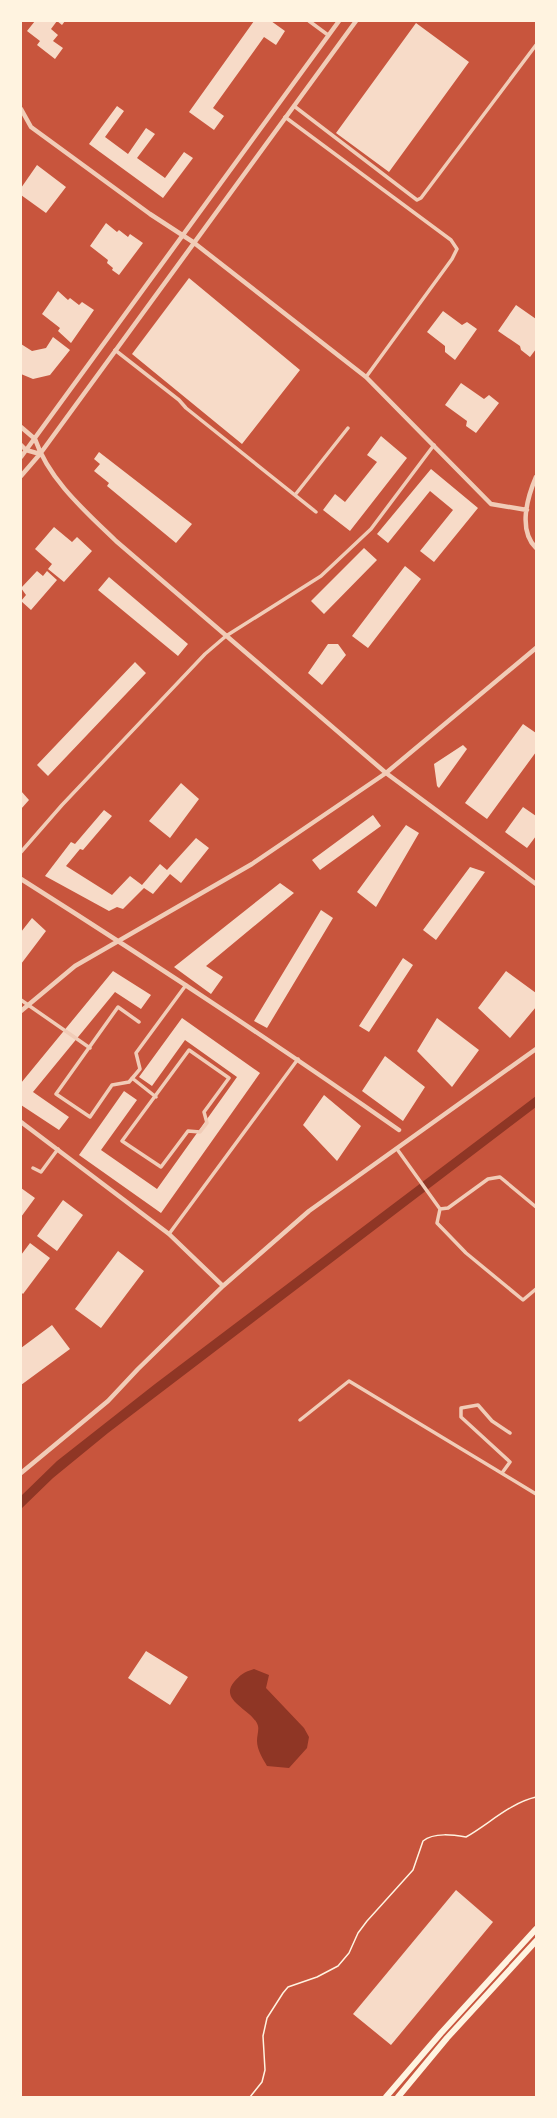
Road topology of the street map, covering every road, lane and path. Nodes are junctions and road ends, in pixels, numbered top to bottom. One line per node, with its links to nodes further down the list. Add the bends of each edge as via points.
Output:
1 (309, 21): 4 (street)
2 (339, 21): 4 (street)
3 (356, 21): 6 (street)
4 (328, 35): 9 (street)
5 (536, 45): 6 (street, via 425,192 416,200)
6 (294, 106): 8 (street)
7 (21, 109): 9 (street, via 31,127)
8 (285, 117): 10 (street); 12 (street, via 451,240 457,249)
9 (183, 236): 10 (street); 15 (street)
10 (193, 242): 11 (street); 12 (street)
11 (115, 350): 19 (street); 23 (street)
12 (366, 377): 17 (street)
13 (21, 427): 15 (street)
14 (348, 428): 23 (street)
15 (35, 439): 18 (street); 19 (street)
16 (21, 445): 18 (street)
17 (434, 445): 24 (street, via 491,504); 27 (street, via 372,529 321,576)
18 (26, 450): 19 (street); 20 (street)
19 (40, 454): 21 (street); 27 (street, via 79,505 116,541)
20 (21, 457)
21 (21, 476)
22 (536, 477): 24 (street, via 527,496)
23 (295, 495): 25 (street)
24 (527, 510): 26 (street, via 528,540)
25 (316, 512)
26 (536, 548)
27 (226, 636): 29 (street); 30 (street, via 205,654)
28 (536, 648): 29 (street)
29 (386, 773): 32 (street); 33 (street, via 252,864)
30 (21, 852)
31 (21, 879): 33 (street)
32 (536, 884)
33 (119, 941): 34 (street); 36 (street, via 75,966)
34 (186, 985): 41 (street); 42 (street, via 136,1053 140,1069)
35 (21, 1000): 36 (street)
36 (29, 1005): 37 (street); 39 (street)
37 (21, 1011)
38 (139, 1022): 39 (street, via 118,1008)
39 (90, 1048): 42 (street, via 56,1094 90,1117 112,1086 129,1082)
40 (536, 1049): 47 (street)
41 (298, 1059): 45 (street); 51 (street)
42 (132, 1078): 43 (street)
43 (156, 1097): 43 (street, via 122,1141 161,1167 188,1131 200,1132 207,1123 204,1112 229,1078 189,1050)
44 (21, 1122): 46 (street)
45 (399, 1130)
46 (58, 1149): 48 (street, via 41,1172); 51 (street)
47 (398, 1149): 50 (street); 52 (street, via 309,1212)
48 (33, 1168)
49 (536, 1207): 50 (street, via 500,1178 488,1179 448,1208)
50 (440, 1209): 53 (street, via 437,1223 466,1253 523,1300)
51 (169, 1234): 52 (street)
52 (223, 1286): 56 (street, via 108,1401)
53 (536, 1289)
54 (300, 1420): 57 (street, via 349,1382)
55 (510, 1433): 57 (street, via 492,1421 478,1405 461,1408 461,1417 510,1462)
56 (21, 1473)
57 (502, 1473): 58 (street)
58 (536, 1494)
59 (536, 1797): 62 (path, via 507,1810 466,1837 453,1834 427,1838 424,1841 413,1870 358,1932 349,1953 338,1966 317,1977 288,1987 283,1993 267,2018 263,2036 262,2082)
60 (535, 1931): 63 (main road)
61 (536, 1941): 64 (main road, via 481,2000)
62 (250, 2097)
63 (386, 2097)
64 (398, 2097)

